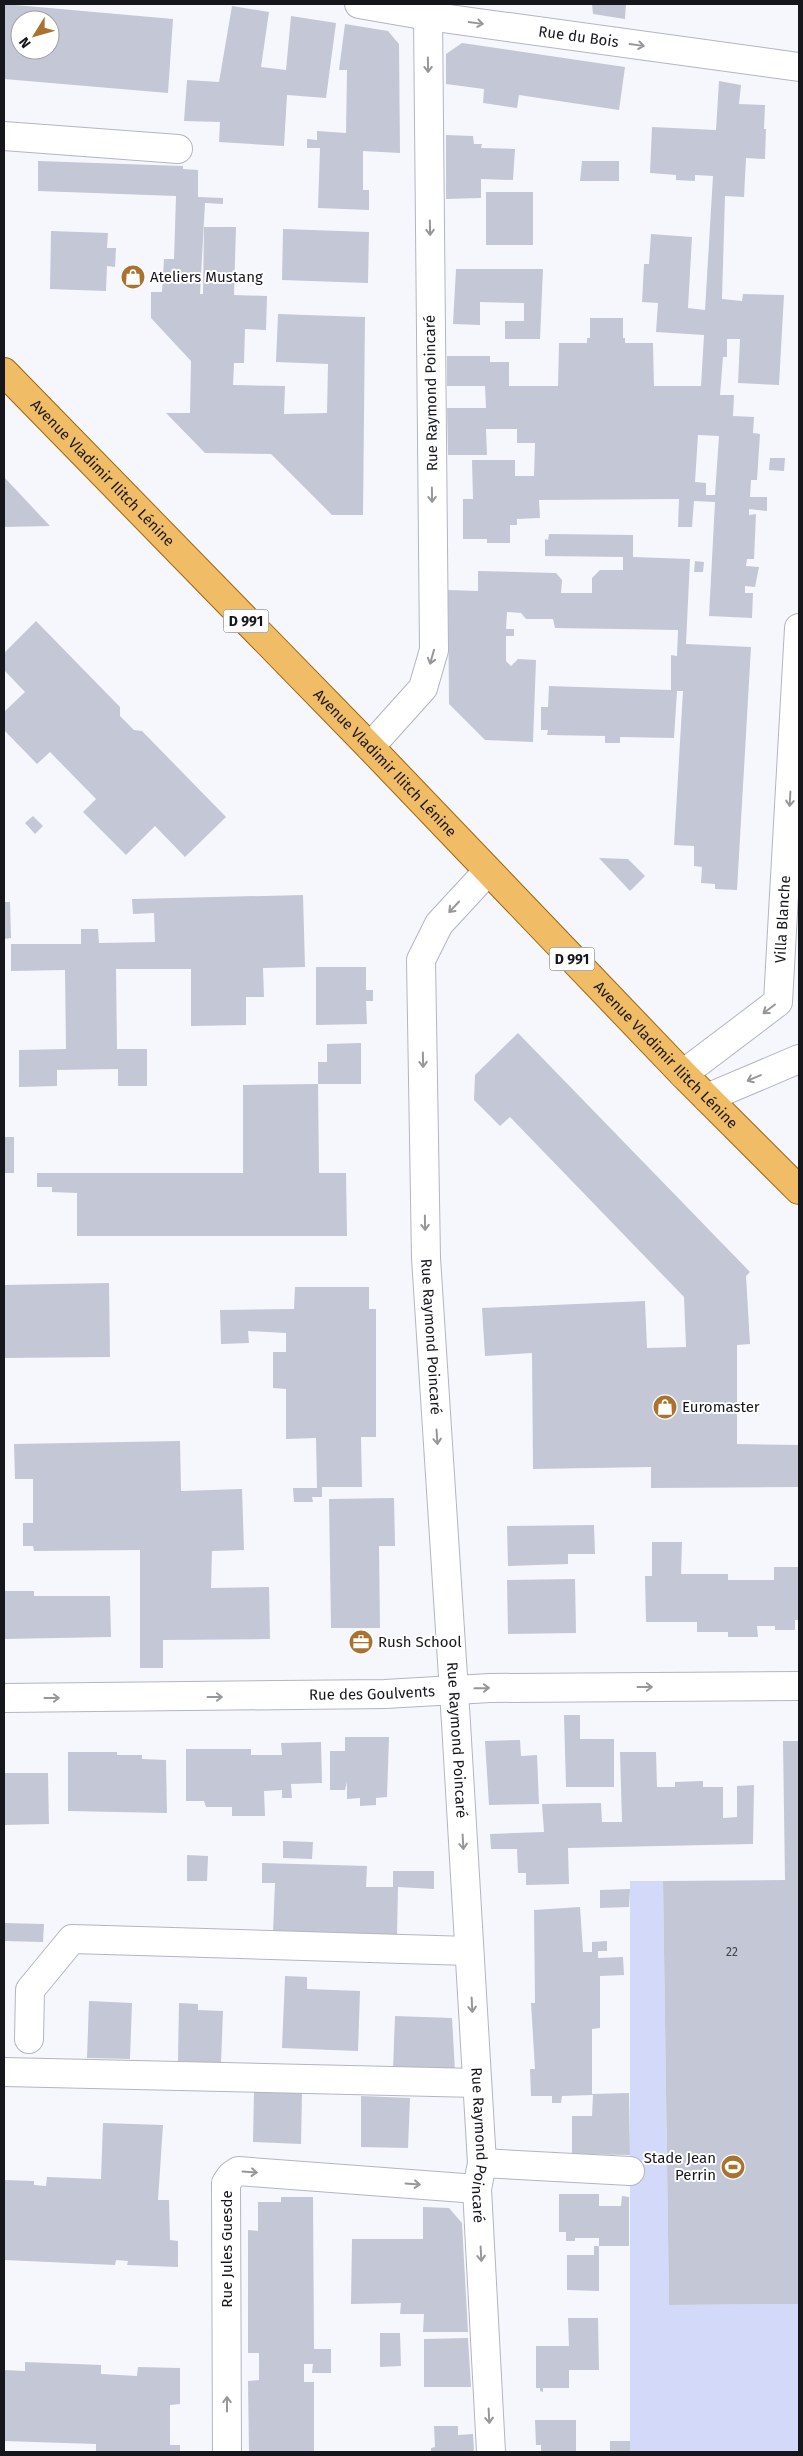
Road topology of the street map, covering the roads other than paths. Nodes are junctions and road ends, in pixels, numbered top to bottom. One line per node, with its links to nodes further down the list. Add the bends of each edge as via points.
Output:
1 (359, 4): 2 (street, Rue du Bois)
2 (428, 16): 3 (street, Rue du Bois, one-way to 3); 8 (street, Rue Raymond Poincaré, one-way to 8, via 434,650 423,688)
3 (799, 67)
4 (4, 136): 5 (street)
5 (178, 149)
6 (4, 372): 8 (main road, Avenue Vladimir Ilitch Lénine / D 991)
7 (799, 628): 11 (street, Villa Blanche, one-way to 11, via 778,1002)
8 (370, 747): 9 (main road, Avenue Vladimir Ilitch Lénine / D 991)
9 (487, 872): 11 (main road, Avenue Vladimir Ilitch Lénine / D 991); 17 (street, Rue Raymond Poincaré, one-way to 17, via 439,924 421,960 426,1258)
10 (799, 1059): 12 (street, one-way to 12)
11 (683, 1074): 12 (main road, Avenue Vladimir Ilitch Lénine / D 991)
12 (707, 1098): 13 (main road, Avenue Vladimir Ilitch Lénine / D 991)
13 (764, 1157): 14 (main road, Avenue Vladimir Ilitch Lénine / D 991); 15 (main road, Avenue Vladimir Ilitch Lénine / D 991)
14 (799, 1190)
15 (799, 1198)
16 (799, 1686): 17 (street, Rue des Goulvents, one-way to 16)
17 (453, 1689): 18 (street, Rue des Goulvents, one-way to 17, via 376,1694); 19 (street, Rue Raymond Poincaré, one-way to 19)
18 (4, 1698)
19 (469, 1951): 20 (street, via 72,1939 30,1990); 22 (street, Rue Raymond Poincaré, one-way to 22)
20 (29, 2039)
21 (4, 2072): 22 (street)
22 (477, 2083): 24 (street, Rue Raymond Poincaré)
23 (630, 2171): 24 (street, Rue Jules Guesde)
24 (479, 2176): 25 (street, Rue Jules Guesde, one-way to 24, via 226,2183 231,2176 238,2171); 26 (street, Rue Raymond Poincaré, one-way to 26)
25 (227, 2452)
26 (491, 2452)

